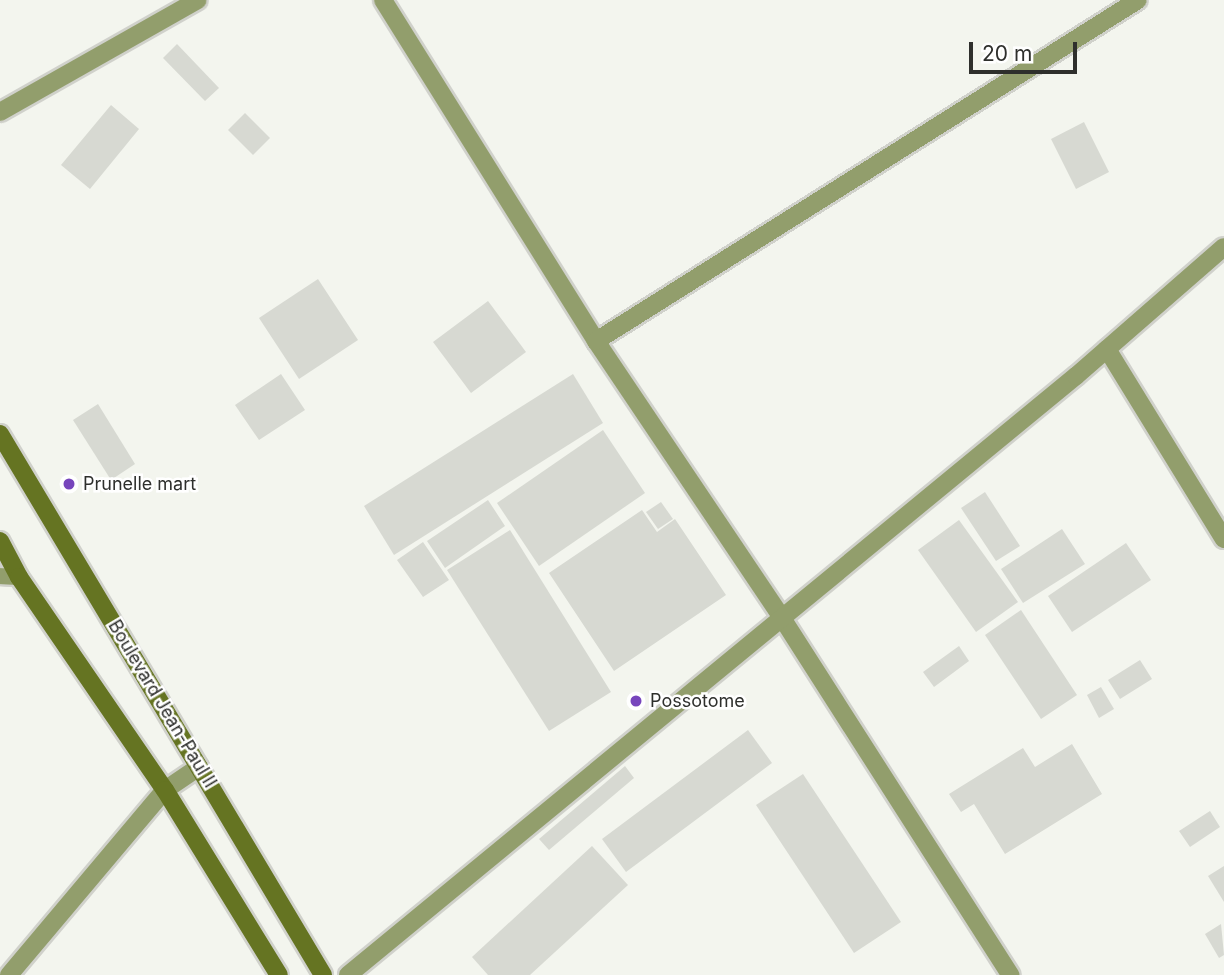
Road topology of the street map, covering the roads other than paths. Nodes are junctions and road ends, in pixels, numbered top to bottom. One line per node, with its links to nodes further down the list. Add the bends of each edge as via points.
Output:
1 (198, 0): 4 (street)
2 (383, 0): 6 (street)
3 (1138, 0): 6 (street)
4 (0, 112)
5 (1224, 247): 7 (street)
6 (596, 341): 13 (street)
7 (1107, 349): 9 (street); 13 (street)
8 (0, 434): 14 (main road, Boulevard Jean-Paul II)
9 (1224, 539)
10 (0, 541): 12 (main road)
11 (0, 576): 12 (lane)
12 (19, 577): 15 (main road)
13 (782, 618): 19 (street); 20 (street)
14 (199, 767): 15 (street); 18 (main road, Boulevard Jean-Paul II)
15 (165, 790): 16 (street); 17 (main road)
16 (9, 975)
17 (279, 975)
18 (323, 975)
19 (348, 975)
20 (1010, 975)

